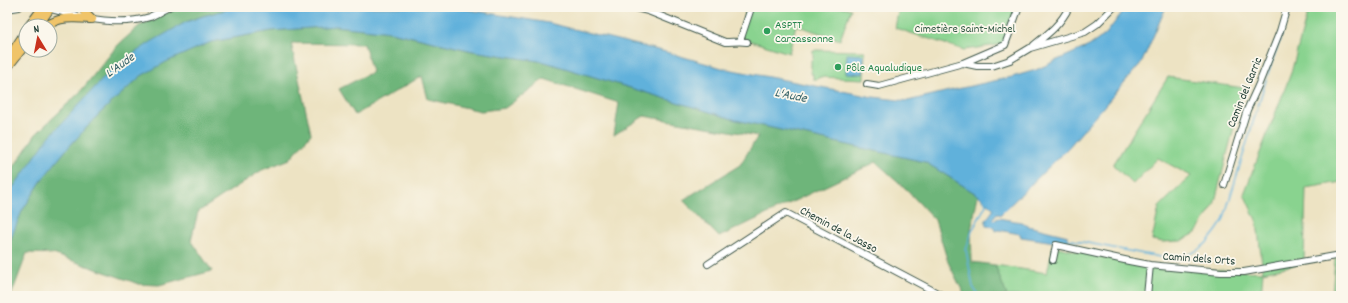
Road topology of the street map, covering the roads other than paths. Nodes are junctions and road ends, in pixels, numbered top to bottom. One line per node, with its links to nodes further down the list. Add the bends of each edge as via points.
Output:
1 (16, 7): 11 (street)
2 (80, 7): 14 (main road)
3 (169, 7): 14 (street, via 150,16 127,22)
4 (632, 7): 18 (street, via 726,42)
5 (749, 7): 18 (street, via 750,12)
6 (1019, 7): 24 (street, via 1005,45)
7 (1069, 7): 16 (street)
8 (1114, 7): 17 (street, via 1085,32)
9 (1287, 7): 27 (street, Camin del Garric, via 1275,45 1247,110)
10 (47, 8): 12 (main road); 13 (main road); 14 (street)
11 (7, 9)
12 (38, 18)
13 (42, 18)
14 (92, 18): 15 (main road, via 66,17)
15 (58, 20)
16 (1055, 28): 17 (street, via 1054,32); 21 (street)
17 (1061, 39): 21 (street)
18 (740, 41): 19 (street)
19 (747, 42)
20 (18, 43): 23 (main road)
21 (1030, 48): 24 (street, via 1010,60 992,66)
22 (18, 55): 25 (main road)
23 (7, 60)
24 (963, 63): 26 (street, via 879,86)
25 (7, 68)
26 (867, 84)
27 (1224, 185)
28 (1341, 256): 31 (street, Camin dels Orts, via 1244,272)
29 (1053, 260): 31 (street, Camin dels Orts, via 1056,245)
30 (708, 264): 32 (street, Chemin de la Jasso, via 786,213)
31 (1150, 265): 33 (street)
32 (943, 296)
33 (1147, 296)

